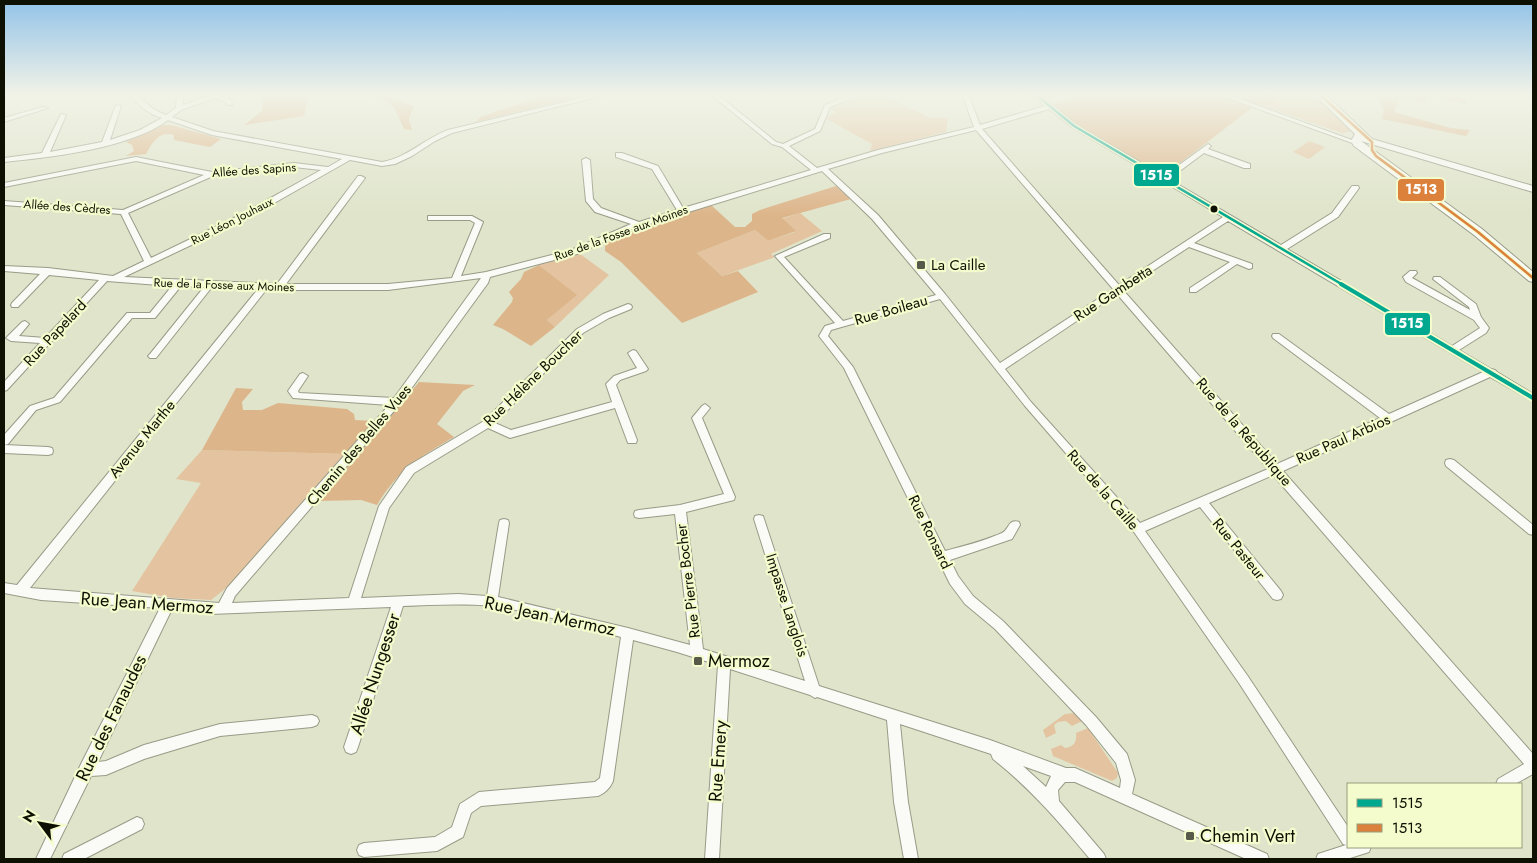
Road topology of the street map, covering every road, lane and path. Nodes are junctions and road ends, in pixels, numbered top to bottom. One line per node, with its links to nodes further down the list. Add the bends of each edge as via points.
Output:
1 (54, 134): 16 (street)
2 (108, 134): 13 (street)
3 (136, 134): 13 (street)
4 (220, 134): 18 (street)
5 (441, 134): 18 (street, via 397,162 382,164)
6 (762, 134): 15 (street, Rue de la Caille, via 774,144)
7 (809, 134): 15 (street)
8 (950, 134): 23 (street, Rue de la Fosse aux Moines)
9 (983, 134): 54 (street, Rue de la République)
10 (1088, 134): 26 (street)
11 (1337, 134): 14 (street)
12 (1357, 134): 14 (main road)
13 (105, 143): 16 (street)
14 (1365, 143): 29 (main road); 47 (main road)
15 (784, 146): 23 (street, Rue de la Caille)
16 (45, 154): 19 (street)
17 (619, 155): 31 (street, via 655,168)
18 (347, 159): 22 (street, Rue Léon Jouhaux)
19 (4, 160)
20 (586, 160): 35 (street, via 589,199 598,210)
21 (1247, 166): 26 (street, via 1206,148)
22 (328, 169): 24 (street, Allée des Sapins, via 294,165); 39 (street, Rue Léon Jouhaux, via 222,228)
23 (820, 169): 31 (street, Rue de la Fosse aux Moines); 56 (street, Rue de la Caille, via 875,217)
24 (212, 174): 27 (street, Allée des Sapins, via 136,159); 32 (street, Allée des Cèdres)
25 (361, 178): 53 (street)
26 (1164, 180): 34 (street)
27 (4, 185)
28 (1355, 188): 38 (street, via 1335,215)
29 (1533, 189)
30 (4, 203): 32 (street, Allée des Cèdres)
31 (681, 210): 35 (street, Rue de la Fosse aux Moines)
32 (124, 212): 39 (street)
33 (431, 218): 49 (street, via 472,218 479,222)
34 (1227, 218): 37 (street, Rue Gambetta); 38 (street)
35 (638, 224): 45 (street, Rue de la Fosse aux Moines, via 574,252)
36 (827, 236): 61 (street, via 779,256)
37 (1188, 244): 40 (street); 54 (street, Rue Gambetta)
38 (1282, 249): 64 (street)
39 (148, 262): 46 (street, Rue Léon Jouhaux)
40 (1235, 262): 41 (street); 55 (street)
41 (1249, 266)
42 (4, 268): 43 (street, Rue de la Fosse aux Moines)
43 (48, 271): 46 (street, Rue de la Fosse aux Moines); 57 (street)
44 (1413, 273): 59 (street, via 1406,277)
45 (486, 275): 49 (street, Rue de la Fosse aux Moines); 72 (street, Chemin des Belles Vues, via 486,281)
46 (110, 278): 50 (street, Rue de la Fosse aux Moines); 63 (street, Rue Papelard)
47 (1533, 278)
48 (1436, 279): 59 (street, via 1473,306)
49 (456, 280): 53 (street, Rue de la Fosse aux Moines, via 388,287)
50 (178, 284): 51 (street, Rue de la Fosse aux Moines); 78 (street, via 152,316 130,316 57,400 33,408)
51 (208, 286): 52 (street, Rue de la Fosse aux Moines); 66 (street)
52 (264, 287): 53 (street, Rue de la Fosse aux Moines); 93 (street, Avenue Marthe)
53 (279, 288)
54 (1119, 289): 67 (street, Rue Gambetta); 82 (street, Rue de la République)
55 (1193, 290)
56 (942, 296): 61 (street, Rue Boileau); 67 (street, Rue de la Caille)
57 (15, 305)
58 (628, 307): 76 (street, Rue Hélène Boucher, via 580,331)
59 (1477, 318): 64 (street, via 1485,328)
60 (25, 324): 63 (street, via 11,338)
61 (841, 324): 91 (street, Rue Ronsard, via 828,328 823,336 848,367)
62 (1276, 336): 75 (street)
63 (47, 341): 70 (street, Rue Papelard)
64 (1453, 349): 68 (street)
65 (633, 353): 73 (street, via 643,369 613,380 610,388)
66 (153, 356)
67 (999, 368): 89 (street, Rue de la Caille)
68 (1492, 372): 71 (street); 75 (street, Rue Paul Arbios)
69 (303, 376): 72 (street, via 294,391 296,396)
70 (4, 388)
71 (1533, 398)
72 (397, 402): 99 (street, Chemin des Belles Vues, via 231,592)
73 (618, 404): 76 (street, via 510,434); 77 (street)
74 (705, 408): 84 (street, Rue Pierre Bocher, via 697,418 730,497)
75 (1388, 419): 82 (street, Rue Paul Arbios)
76 (488, 424): 97 (street, Rue Hélène Boucher, via 417,466 403,478 384,506)
77 (632, 440)
78 (4, 441)
79 (4, 450): 80 (street)
80 (48, 451)
81 (1450, 463): 90 (street)
82 (1277, 469): 83 (street, Rue Paul Arbios); 108 (street, Rue de la République)
83 (1202, 502): 89 (street, Rue Paul Arbios); 94 (street, Rue Pasteur)
84 (680, 509): 85 (street, Rue Pierre Bocher); 101 (street, Rue Pierre Bocher)
85 (639, 514)
86 (759, 519): 103 (street, Impasse Langlois)
87 (504, 523): 96 (street)
88 (1014, 525): 91 (street, via 1008,536)
89 (1138, 529): 115 (street, Rue de la Caille)
90 (1533, 531)
91 (943, 557): 112 (street, Rue Ronsard, via 961,590 1091,721 1122,760 1128,780)
92 (4, 589): 93 (street, Rue Jean Mermoz)
93 (20, 591): 98 (street, Rue Jean Mermoz)
94 (1277, 595)
95 (399, 601): 96 (street, Rue Jean Mermoz); 97 (street, Rue Jean Mermoz); 106 (street, Allée Nungesser)
96 (492, 602): 100 (street, Rue Jean Mermoz)
97 (353, 603): 99 (street, Rue Jean Mermoz)
98 (168, 605): 99 (street, Rue Jean Mermoz); 109 (street, Rue des Fanaudes)
99 (223, 608)
100 (628, 633): 101 (street, Rue Jean Mermoz); 117 (street, via 606,781 598,789 479,799 465,809 458,832 437,844)
101 (697, 653): 102 (street, Rue Jean Mermoz)
102 (724, 662): 103 (street, Rue Jean Mermoz); 120 (street, Rue Emery)
103 (816, 692): 104 (street, Rue Jean Mermoz)
104 (893, 716): 107 (street, Rue Jean Mermoz); 121 (street)
105 (312, 721): 109 (street, via 220,730 144,752 106,768)
106 (351, 747)
107 (990, 747): 110 (street, Rue Jean Mermoz); 113 (street, Rue Jean Mermoz)
108 (1533, 765): 111 (street)
109 (86, 770): 118 (street, Rue des Fanaudes)
110 (1066, 775): 112 (street, Rue Jean Mermoz, via 1075,775); 113 (street, via 1054,782 1050,791)
111 (1505, 783)
112 (1125, 797): 123 (street, Rue Jean Mermoz)
113 (1052, 801): 122 (street, Rue Jean Mermoz)
114 (137, 824): 119 (street)
115 (1347, 833)
116 (1348, 848): 124 (street)
117 (364, 850)
118 (42, 859)
119 (69, 859)
120 (712, 859)
121 (910, 859)
122 (1099, 859)
123 (1262, 859)
124 (1323, 859)

